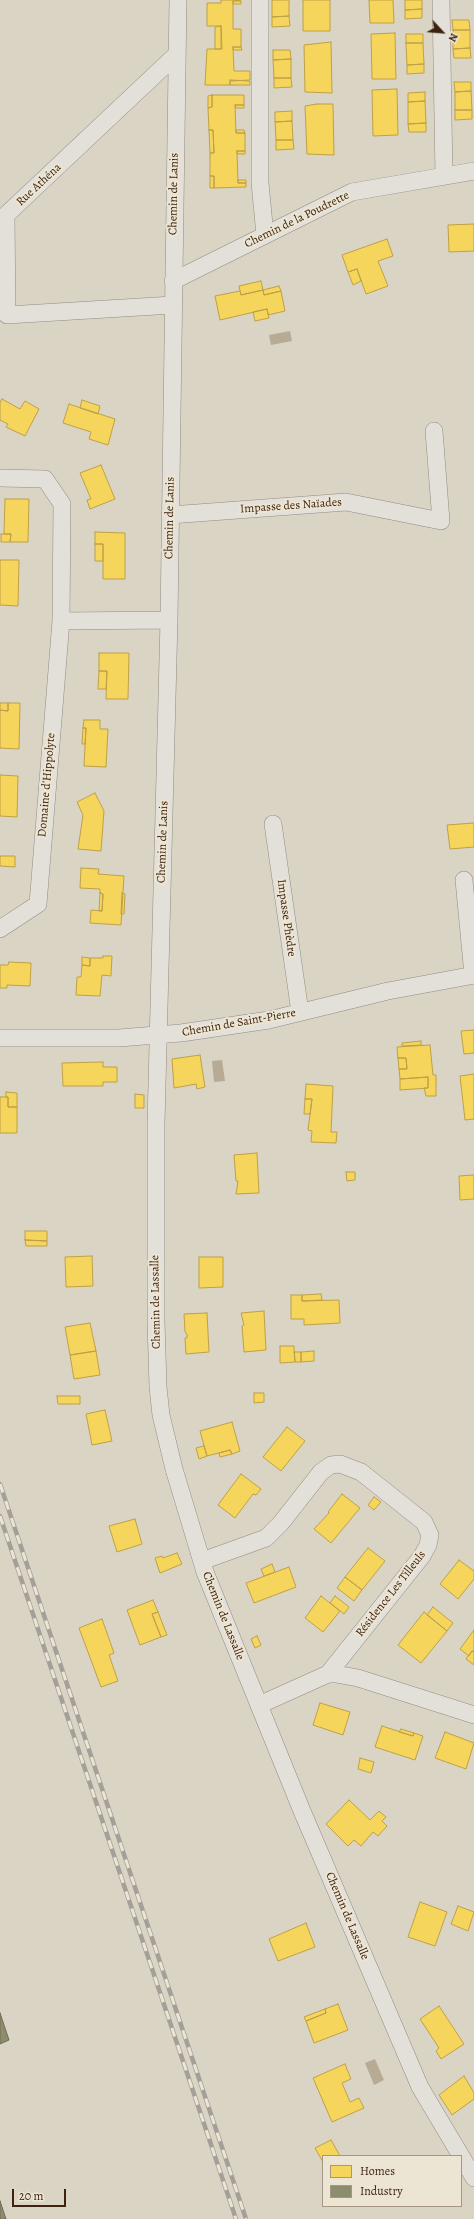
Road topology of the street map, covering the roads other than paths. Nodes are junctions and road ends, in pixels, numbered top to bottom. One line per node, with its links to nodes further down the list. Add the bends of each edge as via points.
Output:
1 (178, 0): 4 (street, Chemin de Lanis)
2 (260, 0): 7 (street, via 260,183)
3 (441, 0): 6 (street)
4 (177, 54): 8 (street, Chemin de Lanis); 9 (street, Rue Athéna, via 6,215 7,315)
5 (474, 171): 6 (street, Chemin de la Poudrette)
6 (444, 176): 7 (street, Chemin de la Poudrette, via 352,192)
7 (265, 235): 8 (street, Chemin de la Poudrette)
8 (173, 281): 9 (street, Chemin de Lanis)
9 (173, 305): 12 (street, Chemin de Lanis)
10 (434, 432): 12 (street, Impasse des Naïades, via 441,521 346,502)
11 (0, 478): 13 (street, Domaine d'Hippolyte, via 44,479 62,504)
12 (170, 515): 14 (street, Chemin de Lanis)
13 (61, 620): 14 (street); 17 (street, Domaine d'Hippolyte, via 38,904)
14 (169, 620): 20 (street, Chemin de Lanis)
15 (273, 824): 19 (street, Impasse Phèdre)
16 (464, 880): 18 (street)
17 (0, 929)
18 (473, 975): 19 (street, Chemin de Saint-Pierre, via 388,991)
19 (300, 1012): 20 (street, Chemin de Saint-Pierre, via 251,1023)
20 (157, 1036): 21 (street, Chemin de Saint-Pierre); 22 (street, Chemin de Lassalle, via 158,1387 166,1442)
21 (0, 1038)
22 (202, 1561): 23 (street, Résidence Les Tilleuls, via 266,1538 321,1472 331,1465 340,1464 361,1472 424,1522 430,1535 422,1556); 24 (street, Chemin de Lassalle)
23 (328, 1674): 24 (street, Résidence Les Tilleuls); 25 (street, Résidence Les Tilleuls, via 346,1675)
24 (259, 1705): 26 (street, Chemin de Lassalle, via 420,2087)
25 (474, 1715)
26 (460, 2155)
27 (462, 2158): 28 (street, Chemin de Lassalle)
28 (474, 2178)

